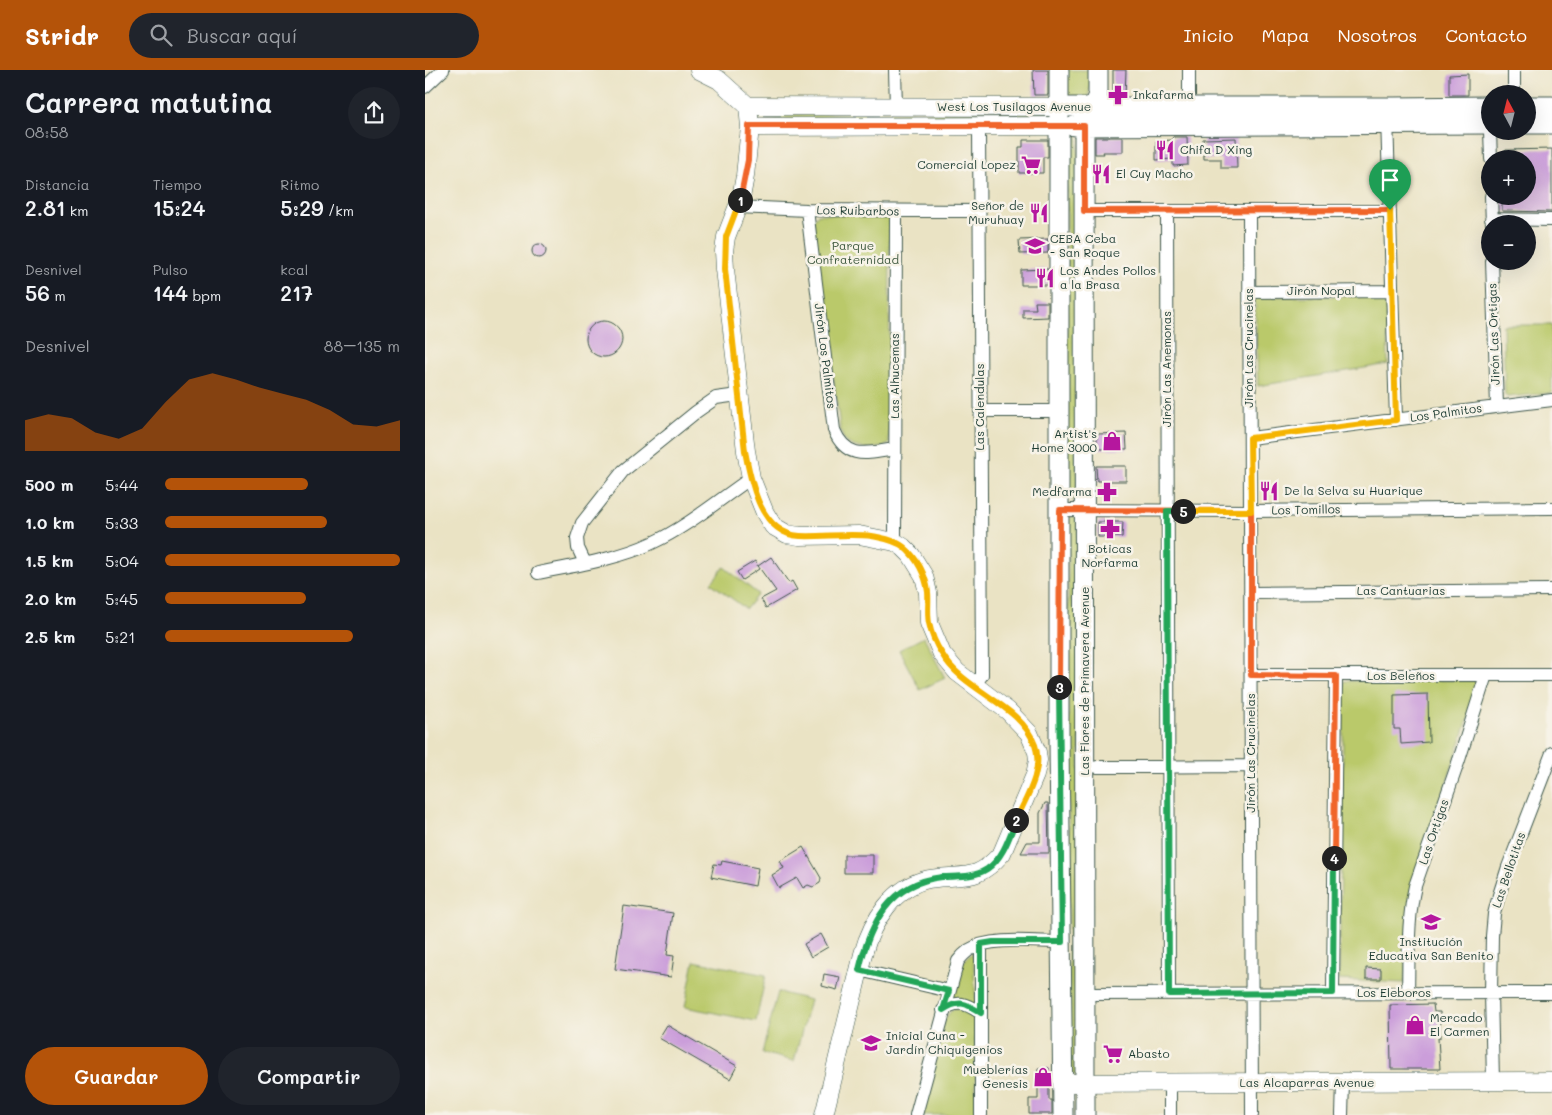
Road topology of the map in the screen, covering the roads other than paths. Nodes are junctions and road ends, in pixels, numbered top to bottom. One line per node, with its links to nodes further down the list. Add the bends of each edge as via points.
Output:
1 (443, 70): 9 (street)
2 (699, 70): 10 (street, via 719,80)
3 (895, 70): 13 (street)
4 (1059, 70): 14 (main road, Las Flores de Primavera Avenue)
5 (1098, 70): 15 (main road, Las Flores de Primavera Avenue, via 1098,95)
6 (1189, 70): 16 (street)
7 (1514, 70): 8 (street)
8 (1514, 85)
9 (425, 87)
10 (748, 106): 13 (street, West Los Tusilagos Avenue); 23 (street)
11 (1536, 106): 12 (main road)
12 (1552, 106)
13 (896, 107): 14 (street, West Los Tusilagos Avenue)
14 (1060, 107): 15 (main road, West Los Tusilagos Avenue); 24 (main road, Las Flores de Primavera Avenue)
15 (1093, 107): 16 (main road, West Los Tusilagos Avenue); 25 (main road, Las Flores de Primavera Avenue)
16 (1189, 107): 18 (main road, West Los Tusilagos Avenue)
17 (1481, 107): 18 (main road, West Los Tusilagos Avenue)
18 (1387, 116): 19 (main road, West Los Tusilagos Avenue); 25 (main road, West Los Tusilagos Avenue); 28 (street)
19 (1481, 121)
20 (1536, 124): 21 (main road)
21 (1552, 124)
22 (979, 125): 23 (street, West Los Tusilagos Avenue); 24 (street, West Los Tusilagos Avenue); 33 (street, Las Calendulas)
23 (749, 126): 26 (street, via 745,176)
24 (1060, 126): 25 (main road, West Los Tusilagos Avenue); 43 (main road, Las Flores de Primavera Avenue)
25 (1084, 126): 30 (main road, Las Flores de Primavera Avenue)
26 (738, 207): 27 (street, Los Ruibarbos); 39 (street, via 726,237 725,260)
27 (807, 210): 29 (street, Los Ruibarbos); 46 (street, Jirón Los Palmitos, via 834,430 839,443 851,452)
28 (1390, 210): 32 (street); 37 (street)
29 (896, 211): 33 (street, Los Ruibarbos); 46 (street, Las Alhucemas)
30 (1084, 211): 31 (street); 50 (main road, Las Flores de Primavera Avenue)
31 (1167, 211): 32 (street); 51 (street, Jirón Las Anemonas)
32 (1249, 211): 38 (street, Jirón Las Crucinelas)
33 (979, 212): 42 (street, Las Calendulas)
34 (1536, 220): 35 (street)
35 (1552, 220)
36 (1492, 270): 41 (street, Jirón Las Ortigas)
37 (1393, 291): 38 (street, Jirón Nopal); 44 (street)
38 (1249, 292): 45 (street, Jirón Las Crucinelas)
39 (738, 395): 47 (street); 54 (street, via 716,398 623,471 583,522 577,538)
40 (1552, 400): 41 (street, Los Palmitos)
41 (1497, 406): 44 (street, Los Palmitos)
42 (979, 411): 43 (street); 62 (street, Las Calendulas, via 981,675)
43 (1060, 411): 49 (main road, Las Flores de Primavera Avenue)
44 (1396, 420): 45 (street, Los Palmitos)
45 (1250, 438): 52 (street, Jirón Las Crucinelas)
46 (895, 449): 53 (street, Las Alhucemas)
47 (751, 478): 53 (street, via 773,526 787,534 859,535); 54 (street, via 653,543)
48 (1552, 508): 52 (street, Los Tomillos)
49 (1060, 510): 50 (street, Los Tomillos); 67 (main road, Las Flores de Primavera Avenue)
50 (1085, 510): 51 (street, Los Tomillos); 76 (main road, Las Flores de Primavera Avenue)
51 (1167, 511): 52 (street, Los Tomillos); 66 (street, Jirón Las Anemonas)
52 (1251, 511): 57 (street, Jirón Las Crucinelas)
53 (895, 542): 62 (street, via 911,555 925,576 929,623 942,654 950,666)
54 (585, 563): 55 (street)
55 (537, 574)
56 (1552, 590): 57 (street, Las Cantuarias)
57 (1250, 593): 58 (street, Jirón Las Crucinelas)
58 (1251, 675): 61 (street, Los Beleños); 64 (street, Jirón Las Crucinelas)
59 (1486, 675): 60 (street, Los Beleños); 61 (street, Los Beleños); 73 (street, Las Ortigas, via 1415,886 1409,926)
60 (1552, 675)
61 (1336, 676): 72 (street)
62 (973, 686): 69 (street, via 1008,711 1029,733 1037,752 1035,775 1002,853 994,862 974,875 927,880 912,884 901,892 881,914 870,933)
63 (1552, 753): 74 (street, Las Bellotitas, via 1499,895 1492,936)
64 (1251, 766): 66 (street); 71 (street, Jirón Las Crucinelas)
65 (1097, 767): 66 (street)
66 (1167, 767): 77 (street, Jirón Las Anemonas)
67 (1062, 942): 68 (street); 82 (main road, Las Flores de Primavera Avenue)
68 (981, 944): 70 (street, via 968,950 958,961); 79 (street)
69 (859, 970): 70 (street); 87 (street)
70 (949, 991): 78 (street)
71 (1251, 993): 72 (street, Los Eleboros); 77 (street, Los Eleboros); 83 (street, Jirón Las Crucinelas)
72 (1333, 993): 73 (street, Los Eleboros)
73 (1408, 993): 74 (street, Los Eleboros)
74 (1491, 993): 75 (street, Los Eleboros); 81 (street, Las Bellotitas)
75 (1552, 993)
76 (1085, 994): 77 (street, Los Eleboros); 85 (main road, Las Flores de Primavera Avenue)
77 (1169, 994)
78 (943, 1010): 79 (street, via 962,1003); 88 (street)
79 (981, 1013): 89 (street)
80 (1552, 1081): 81 (street, Las Alcaparras Avenue)
81 (1493, 1082): 84 (street, Las Alcaparras Avenue)
82 (1063, 1083): 85 (street, Las Alcaparras Avenue); 90 (main road, Las Flores de Primavera Avenue)
83 (1252, 1083): 84 (street, Las Alcaparras Avenue); 86 (street, Las Alcaparras Avenue); 93 (street, Jirón Las Crucinelas)
84 (1343, 1083): 94 (street)
85 (1085, 1084): 86 (street, Las Alcaparras Avenue); 91 (main road, Las Flores de Primavera Avenue)
86 (1170, 1084): 92 (street)
87 (825, 1115)
88 (915, 1115)
89 (981, 1115)
90 (1063, 1115)
91 (1085, 1115)
92 (1170, 1115)
93 (1252, 1115)
94 (1342, 1115)

